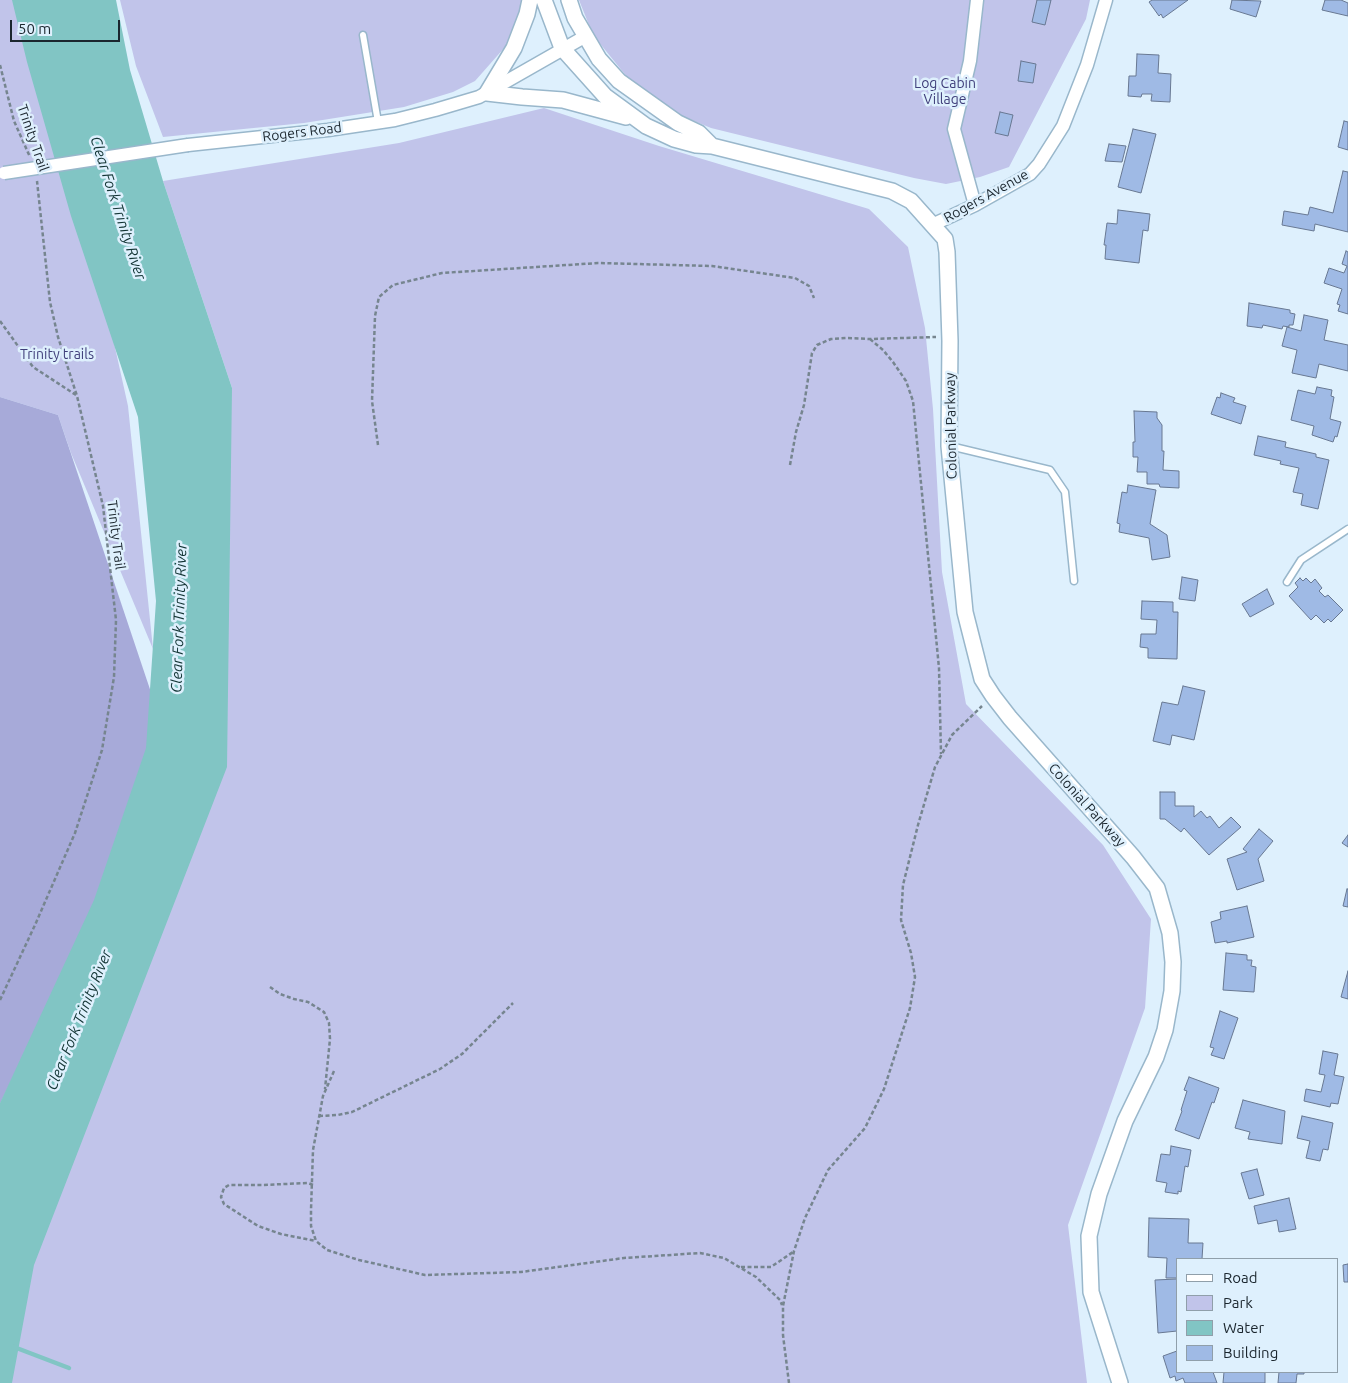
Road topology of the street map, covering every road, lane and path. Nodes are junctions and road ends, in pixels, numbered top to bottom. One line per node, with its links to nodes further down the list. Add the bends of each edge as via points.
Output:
1 (530, 0): 10 (street, via 528,14 514,48)
2 (544, 0): 8 (street)
3 (569, 0): 7 (street)
4 (978, 0): 17 (street, via 970,61 954,129)
5 (1106, 0): 17 (street, Rogers Avenue, via 1087,65 1063,126 1040,164 1030,174)
6 (363, 35): 12 (lane)
7 (586, 36): 8 (street, Rogers Road); 13 (street, Rogers Avenue, via 599,59 619,80 678,123 699,133)
8 (562, 48): 10 (street, Rogers Road); 11 (street, Rogers Avenue, via 605,96)
9 (0, 65): 14 (path, Trinity Trail, via 14,121)
10 (487, 93): 11 (street, via 563,100); 12 (street, Rogers Road, via 435,110)
11 (637, 120): 13 (street, Rogers Avenue, via 674,139 696,146)
12 (378, 122): 15 (street, Rogers Road, bridge, via 188,145)
13 (712, 146): 18 (street, Rogers Avenue, via 892,191 911,201)
14 (32, 165)
15 (2, 173)
16 (35, 174): 23 (path, Trinity Trail, via 50,302)
17 (975, 205): 18 (street, Rogers Avenue)
18 (932, 225): 21 (street, Colonial Parkway, via 944,239 947,252)
19 (814, 298): 24 (path, via 809,286 795,278 712,266 598,263 442,273 393,285 379,297 375,316 372,401)
20 (0, 321): 23 (path, via 33,367)
21 (950, 335): 22 (path); 25 (street, Colonial Parkway)
22 (870, 339): 26 (path, via 831,339 817,345 812,354); 31 (path, via 893,362 906,381 913,401 939,668)
23 (77, 396): 33 (path, Trinity Trail, via 103,506 116,620 114,677 102,750 74,833)
24 (378, 445)
25 (949, 446): 28 (lane, via 1050,470 1065,492); 30 (street, Colonial Parkway, via 964,612 982,679)
26 (790, 465)
27 (1348, 529): 29 (lane, via 1301,560)
28 (1074, 581)
29 (1286, 582)
30 (993, 696): 31 (path, via 952,735); 44 (street, Colonial Parkway, via 1157,888 1170,934 1172,991 1165,1030 1156,1057 1125,1121 1099,1194 1089,1236 1091,1292)
31 (941, 756): 40 (path, via 918,825 903,885 901,920 915,977 910,1008 884,1089 866,1128 828,1170 805,1218)
32 (270, 987): 36 (path, via 324,1012 330,1039)
33 (0, 1000)
34 (514, 1003): 37 (path, via 462,1054 440,1069 352,1112)
35 (334, 1071): 36 (path)
36 (324, 1092): 37 (path)
37 (319, 1116): 38 (path, via 313,1150)
38 (313, 1185): 39 (path, via 311,1226); 39 (path, via 229,1184 221,1197 224,1204 258,1226)
39 (316, 1241): 41 (path, via 335,1253 425,1275 521,1272 624,1258 700,1254 724,1258)
40 (794, 1251): 41 (path, via 771,1267); 42 (path)
41 (739, 1268): 42 (path, via 756,1277)
42 (783, 1306): 43 (path)
43 (789, 1383)
44 (1120, 1383)

